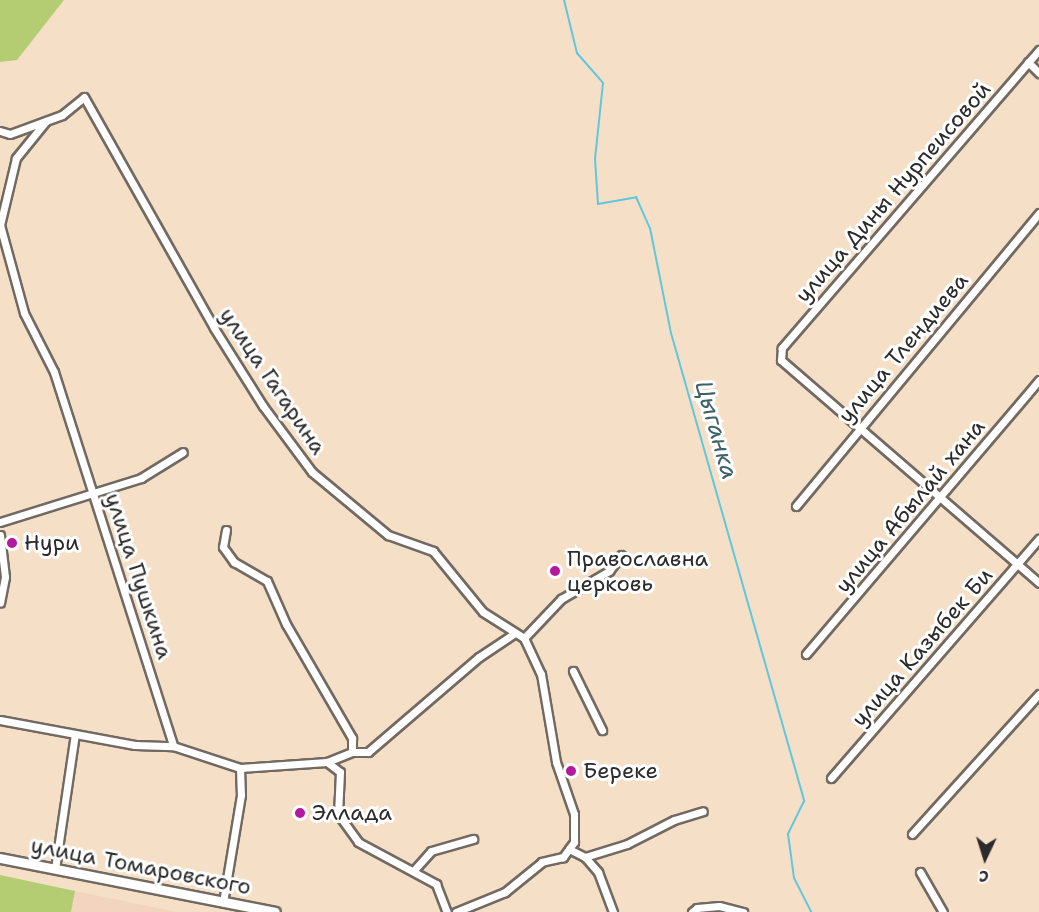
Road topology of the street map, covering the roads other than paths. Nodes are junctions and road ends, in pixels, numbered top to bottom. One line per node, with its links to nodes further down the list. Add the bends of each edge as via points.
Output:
1 (1039, 50): 2 (street, улица Дины Нурпеисовой)
2 (1028, 62): 3 (street); 8 (street, улица Дины Нурпеисовой, via 782,348 781,360)
3 (1039, 73)
4 (48, 119): 5 (street, via 10,134); 10 (street, улица Пушкина, via 16,158 0,225 24,313 54,372); 21 (street, улица Гагарина, via 62,115 84,97 214,327 312,472 388,535 433,551 483,612)
5 (0, 131)
6 (1039, 213): 8 (street, улица Тлендиева)
7 (1039, 380): 11 (street, улица Абылай хана)
8 (861, 426): 11 (street); 12 (street, улица Тлендиева)
9 (183, 452): 10 (street, via 141,478)
10 (95, 495): 13 (street); 29 (street, улица Пушкина)
11 (944, 497): 18 (street); 23 (street, улица Абылай хана)
12 (796, 506)
13 (0, 522)
14 (226, 530): 30 (street, via 223,547 234,562 267,581 286,624 352,738)
15 (0, 535): 20 (street, via 5,577)
16 (1039, 539): 18 (street, улица Казыбек Би)
17 (621, 555): 22 (street, via 609,572 561,599)
18 (1017, 565): 19 (street); 35 (street, улица Казыбек Би)
19 (1039, 583)
20 (0, 603)
21 (516, 633): 22 (street, улица Гагарина); 30 (street, via 479,657 368,753)
22 (524, 638): 39 (street, via 541,674 556,762 574,814 574,842)
23 (806, 654)
24 (573, 671): 27 (street)
25 (1039, 694): 37 (street)
26 (0, 720): 28 (street)
27 (602, 730)
28 (75, 734): 29 (street, via 135,745); 42 (street)
29 (173, 747): 33 (street)
30 (352, 752): 31 (street)
31 (344, 757): 32 (street); 34 (street)
32 (327, 762): 33 (street); 34 (street)
33 (240, 768): 45 (street, via 242,795)
34 (340, 772): 43 (street, via 338,814 358,842)
35 (831, 778)
36 (703, 812): 40 (street)
37 (912, 834)
38 (473, 839): 43 (street, via 431,851)
39 (568, 849): 40 (street); 48 (street, via 562,857 542,862 505,891)
40 (585, 857): 49 (street, via 598,872)
41 (0, 858): 42 (street, улица Томаровского)
42 (55, 869): 45 (street, улица Томаровского)
43 (415, 869): 47 (street, via 436,884)
44 (920, 872): 52 (street)
45 (223, 902): 46 (street, улица Томаровского)
46 (275, 912)
47 (447, 912)
48 (456, 912)
49 (613, 912)
50 (692, 912): 51 (street, via 719,906)
51 (743, 912)
52 (943, 912)

